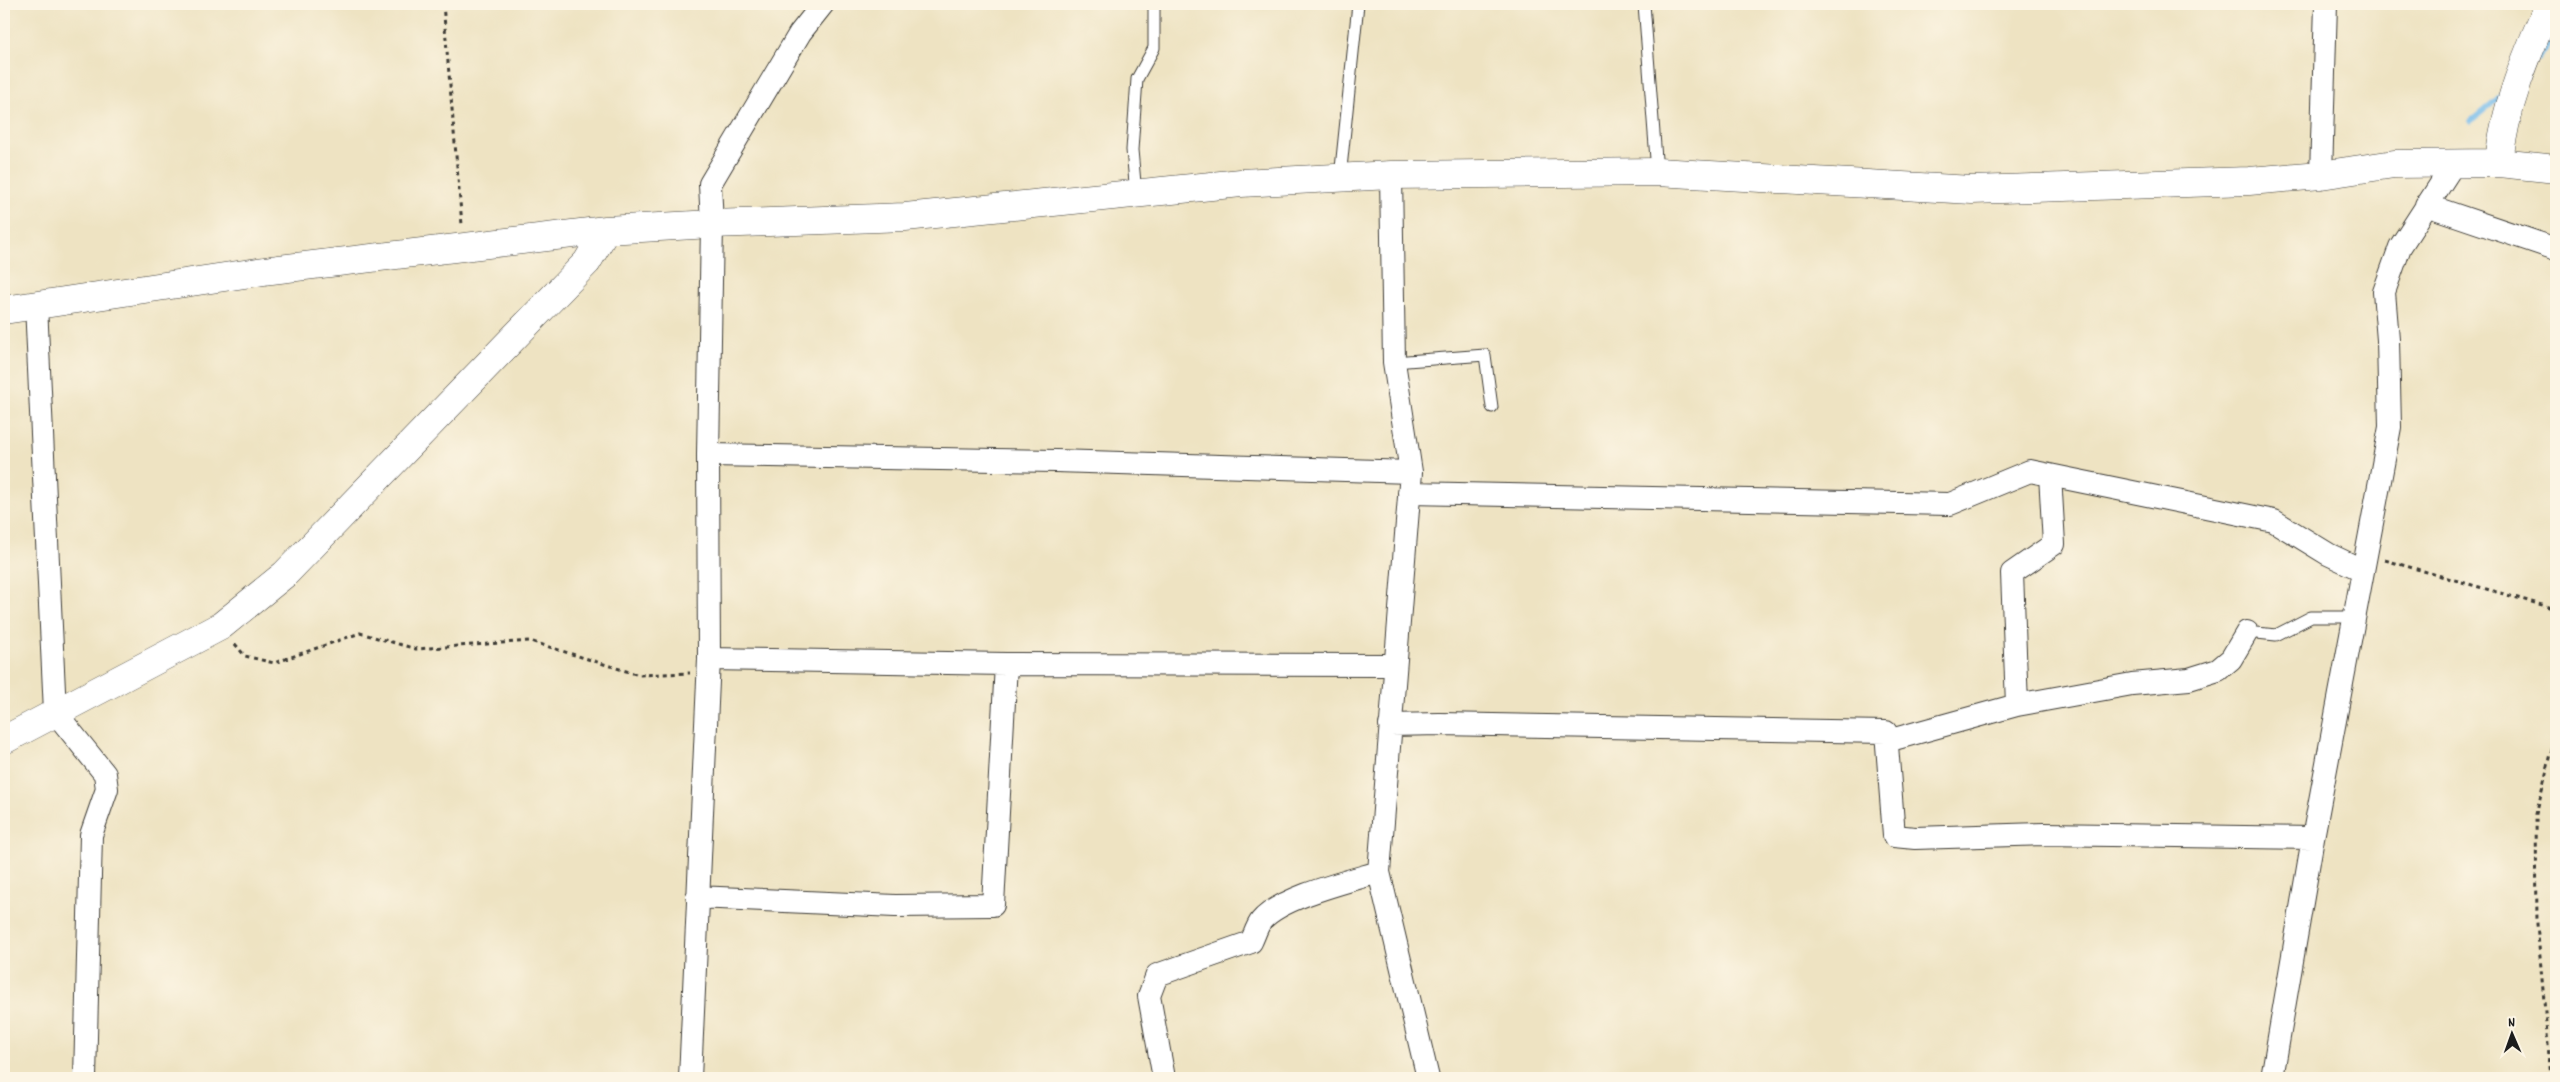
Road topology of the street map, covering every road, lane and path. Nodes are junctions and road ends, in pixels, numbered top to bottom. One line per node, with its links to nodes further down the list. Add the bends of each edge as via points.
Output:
1 (443, 4): 19 (path)
2 (824, 4): 17 (street, via 800,33 710,184)
3 (1154, 4): 15 (lane, via 1154,48 1137,79 1132,150)
4 (1358, 4): 14 (lane)
5 (1644, 4): 11 (lane)
6 (2326, 4): 13 (street)
7 (2548, 4): 9 (street, via 2502,136)
8 (2455, 162): 9 (street); 13 (street, via 2394,164); 16 (street)
9 (2499, 163): 10 (street)
10 (2556, 169)
11 (1657, 172): 12 (street); 13 (street, via 1972,190 2248,181)
12 (1391, 175): 14 (street); 23 (street)
13 (2320, 175)
14 (1340, 178): 15 (street, via 1241,183)
15 (1136, 194): 17 (street, via 905,217)
16 (2426, 205): 20 (street); 28 (street, via 2400,247 2384,292 2390,427)
17 (712, 224): 18 (street); 25 (street)
18 (606, 230): 19 (street); 31 (street, via 587,262 285,574)
19 (464, 246): 21 (street, via 271,270)
20 (2556, 249)
21 (36, 305): 22 (street); 37 (street)
22 (4, 310)
23 (1394, 362): 24 (lane, via 1485,355); 27 (street)
24 (1492, 407)
25 (708, 456): 27 (street, via 1056,461); 35 (street)
26 (2050, 475): 27 (street, via 2030,471 1950,504); 28 (street, via 2274,521 2328,554); 36 (street, via 2054,544 2012,573)
27 (1410, 483): 34 (street)
28 (2364, 562): 29 (path); 30 (street)
29 (2556, 609)
30 (2354, 617): 32 (lane, via 2311,617 2276,635); 42 (street)
31 (221, 626): 35 (path, via 245,656 274,663 360,633 416,649 530,641 639,674); 37 (street)
32 (2247, 632): 36 (street, via 2231,659 2218,670 2189,679 2132,684)
33 (1006, 664): 34 (street); 35 (street); 44 (street, via 993,905 895,906)
34 (1394, 664): 38 (street)
35 (709, 666): 44 (street)
36 (2017, 704): 41 (street)
37 (55, 712): 40 (street); 45 (street, via 106,774 107,789 90,835)
38 (1390, 726): 41 (street, via 1450,724 1886,732); 43 (street)
39 (2556, 734): 50 (path, via 2536,814 2537,924)
40 (4, 740)
41 (1887, 741): 42 (street, via 1894,836 2044,834)
42 (2313, 838): 49 (street)
43 (1379, 872): 47 (street, via 1316,892 1279,908 1261,921 1251,942 1157,975 1149,996); 48 (street)
44 (697, 897): 46 (street)
45 (85, 1078)
46 (690, 1078)
47 (1164, 1078)
48 (1428, 1078)
49 (2272, 1078)
50 (2551, 1078)

